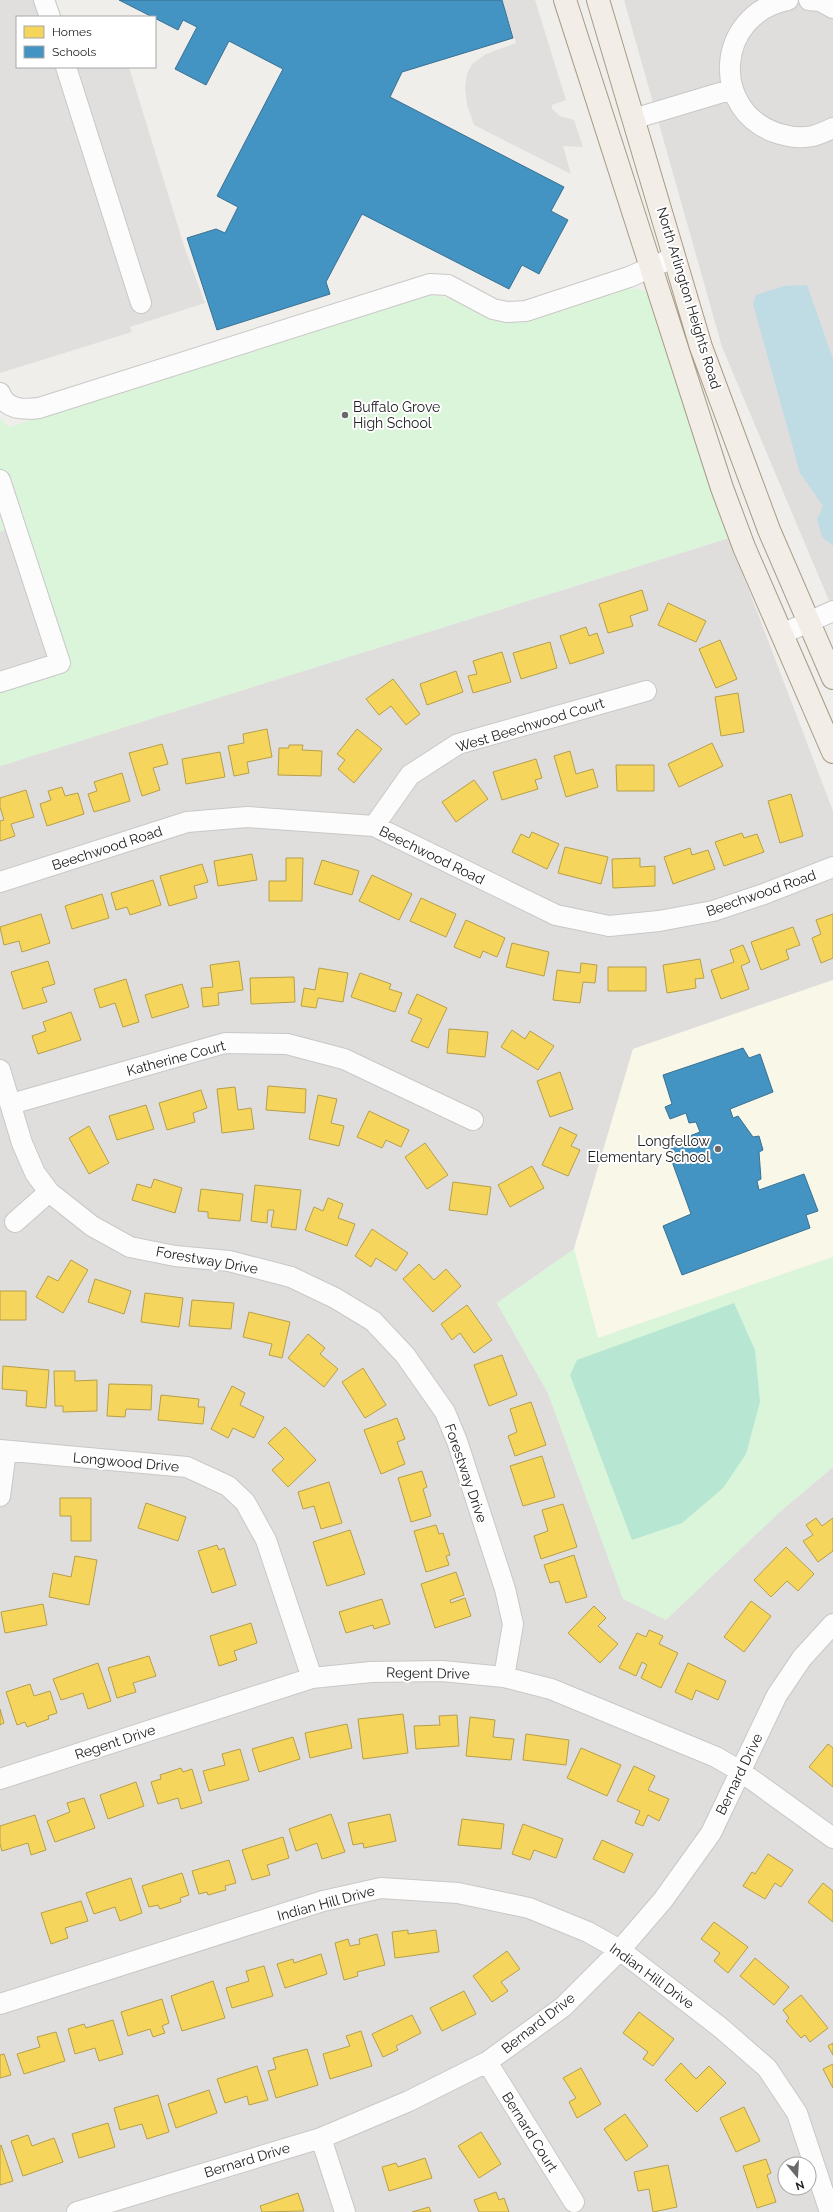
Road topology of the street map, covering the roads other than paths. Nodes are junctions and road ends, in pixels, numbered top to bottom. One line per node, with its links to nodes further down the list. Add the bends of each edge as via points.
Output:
1 (44, 0): 7 (street)
2 (565, 0): 13 (main road, North Arlington Heights Road)
3 (598, 0): 10 (main road, North Arlington Heights Road)
4 (788, 0): 9 (street, via 774,3 754,15 738,32 730,54 729,77)
5 (809, 0): 6 (street)
6 (833, 8)
7 (50, 16)
8 (66, 68): 14 (street)
9 (733, 89): 10 (street); 11 (street, via 736,100 750,118 768,131 790,137 812,136)
10 (633, 119): 12 (main road, North Arlington Heights Road)
11 (833, 128)
12 (675, 257): 13 (street); 18 (main road, North Arlington Heights Road, via 701,347 769,530)
13 (650, 267): 15 (street, via 629,277 526,310 506,312 493,309 448,285 430,284 39,408 23,410); 19 (main road, North Arlington Heights Road, via 722,488 744,547)
14 (141, 303)
15 (3, 405)
16 (0, 480): 21 (street, via 60,663)
17 (833, 611): 18 (street)
18 (809, 622): 19 (street); 20 (main road, North Arlington Heights Road)
19 (782, 634): 23 (main road, North Arlington Heights Road)
20 (833, 678)
21 (0, 682)
22 (646, 691): 24 (street, West Beechwood Court, via 458,744 410,775)
23 (833, 752)
24 (374, 826): 25 (street, Beechwood Road, via 556,914 609,926 659,921 713,911); 26 (street, Beechwood Road, via 247,818 187,822)
25 (833, 868)
26 (0, 882)
27 (0, 1070): 28 (street, Forestway Drive)
28 (11, 1104): 29 (street, Katherine Court, via 225,1043 288,1044 344,1059); 30 (street, Forestway Drive, via 22,1143 35,1173)
29 (473, 1120)
30 (49, 1192): 31 (street); 35 (street, Forestway Drive, via 92,1226 130,1247 175,1256 229,1261 291,1278 335,1298 373,1321 405,1356 445,1412 457,1441 505,1589 513,1624)
31 (15, 1222)
32 (3, 1450): 33 (street); 36 (street, Longwood Drive, via 187,1467 228,1486 245,1502 266,1540)
33 (0, 1496)
34 (833, 1624): 37 (street, Bernard Drive, via 802,1658 777,1695)
35 (504, 1677): 36 (street, Regent Drive, via 442,1671 371,1672); 37 (street, Regent Drive, via 551,1689 716,1757)
36 (312, 1678): 38 (street, Regent Drive)
37 (740, 1771): 39 (street, Regent Drive); 40 (street, Bernard Drive, via 711,1833 663,1900)
38 (0, 1779)
39 (833, 1838)
40 (620, 1950): 41 (street, Indian Hill Drive, via 588,1932 529,1908 458,1893 381,1888 323,1901); 42 (street, Bernard Drive, via 563,2008); 48 (street, Indian Hill Drive, via 768,2068 797,2113)
41 (0, 2004)
42 (487, 2062): 43 (street, Bernard Drive, via 409,2101); 44 (street, Bernard Court)
43 (321, 2138): 45 (street, Bernard Drive); 47 (street)
44 (574, 2202)
45 (117, 2206): 46 (street, Bernard Drive)
46 (77, 2212)
47 (345, 2212)
48 (830, 2212)

